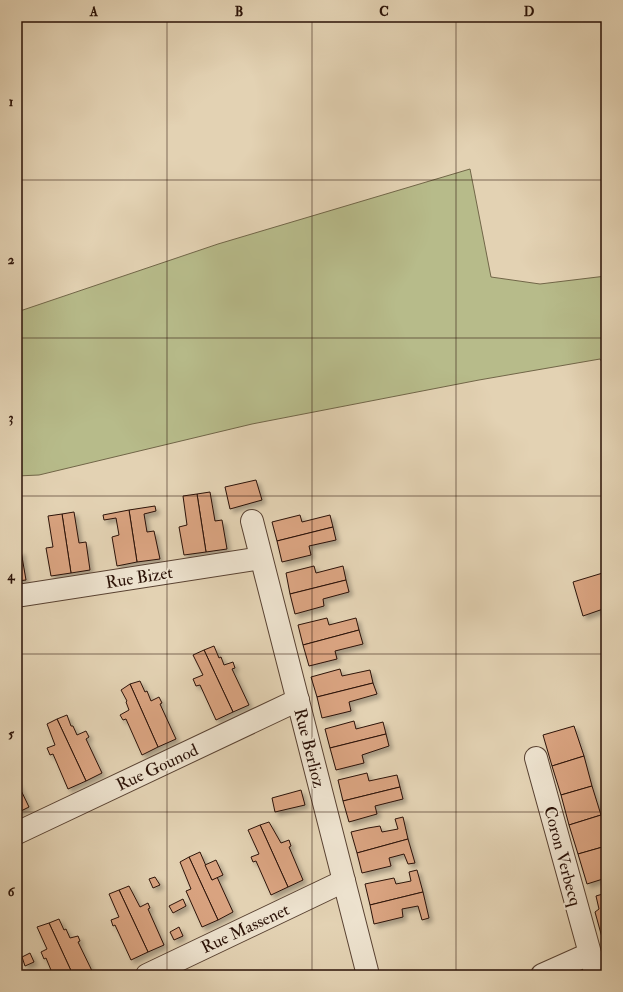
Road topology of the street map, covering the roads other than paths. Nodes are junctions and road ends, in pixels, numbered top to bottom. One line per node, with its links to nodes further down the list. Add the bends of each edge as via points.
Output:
1 (252, 522): 2 (street, Rue Berlioz)
2 (261, 558): 3 (street, Rue Bizet); 4 (street, Rue Berlioz)
3 (17, 596)
4 (298, 700): 6 (street, Rue Gounod); 7 (street, Rue Berlioz)
5 (536, 758): 8 (street, Coron Verbecq)
6 (17, 833)
7 (344, 881): 9 (street, Rue Massenet); 10 (street, Rue Berlioz)
8 (589, 954): 11 (street); 12 (street, Coron Verbecq)
9 (147, 975)
10 (368, 975)
11 (542, 975)
12 (596, 975)

